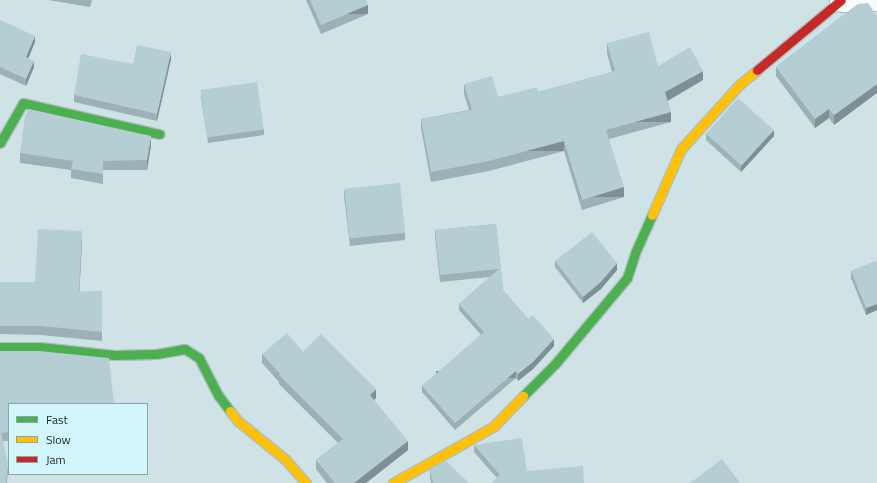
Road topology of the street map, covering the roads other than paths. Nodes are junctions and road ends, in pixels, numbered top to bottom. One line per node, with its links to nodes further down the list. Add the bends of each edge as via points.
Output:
1 (876, 0): 2 (street)
2 (841, 1): 7 (street, via 740,84 681,149 627,278 555,364 494,426)
3 (160, 134): 4 (street, via 23,103)
4 (0, 143)
5 (0, 347): 6 (street, via 40,347 115,355 156,354 185,349 199,358 218,395 238,421 285,459)
6 (306, 483)
7 (393, 483)

